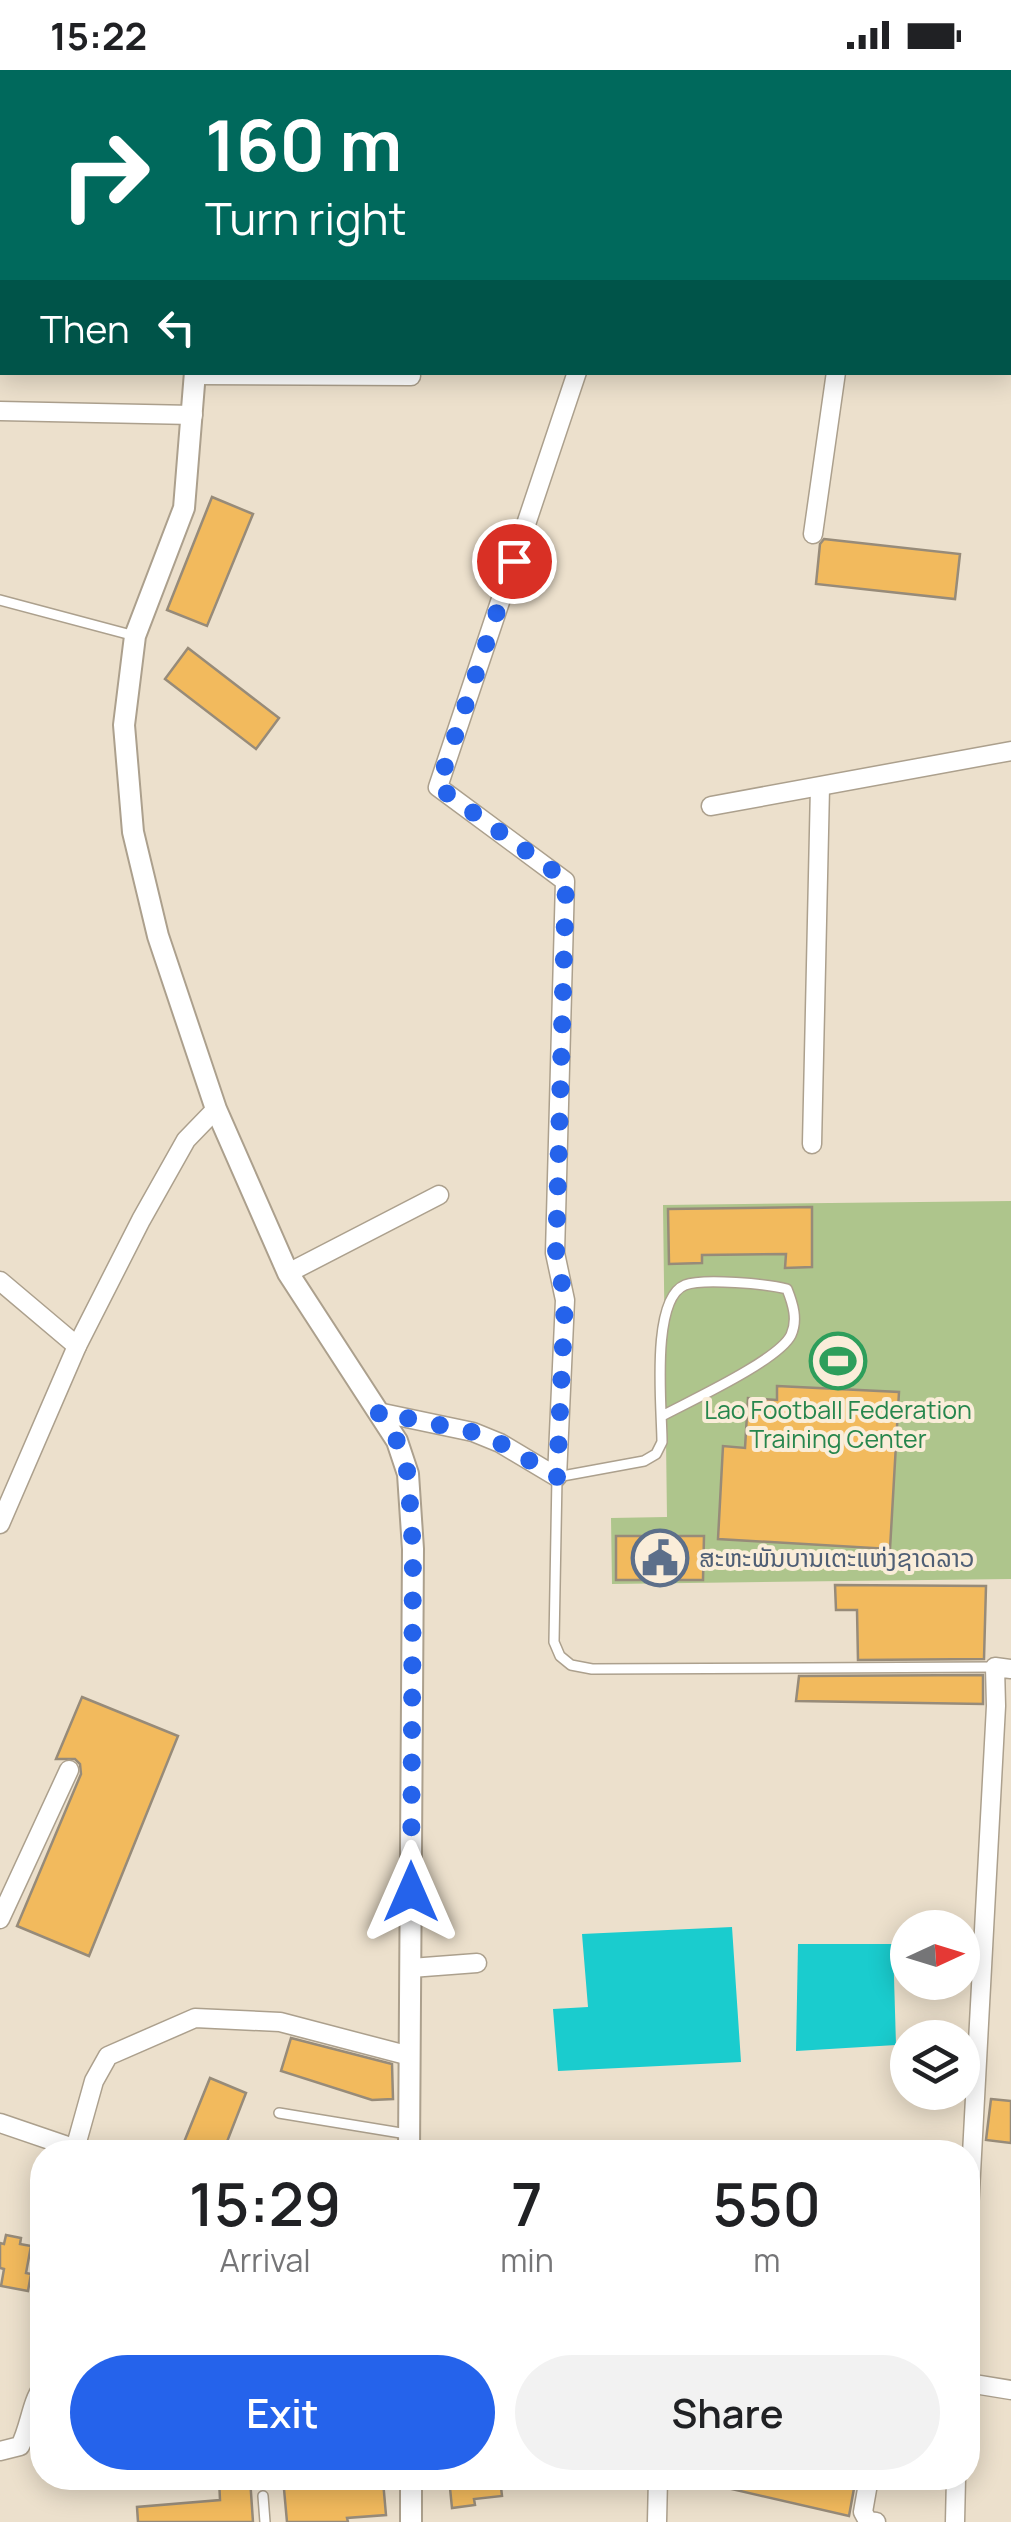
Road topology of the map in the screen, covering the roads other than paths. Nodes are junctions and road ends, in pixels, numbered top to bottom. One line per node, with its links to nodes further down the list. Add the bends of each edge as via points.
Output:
1 (196, 375): 7 (street)
2 (304, 375): 5 (street)
3 (576, 375): 22 (street, via 438,787 566,880 556,1253 565,1300)
4 (836, 375): 8 (street)
5 (411, 376)
6 (0, 410): 7 (street)
7 (193, 415): 10 (street, via 184,508)
8 (813, 534)
9 (0, 600): 10 (lane)
10 (135, 636): 14 (street, via 124,725 133,832 158,936)
11 (1011, 751): 12 (street)
12 (820, 788): 13 (street); 15 (street)
13 (711, 806)
14 (216, 1110): 17 (street); 19 (street, via 186,1140)
15 (812, 1144)
16 (439, 1195): 17 (street)
17 (288, 1272): 20 (street)
18 (0, 1281): 19 (street)
19 (77, 1346): 23 (street)
20 (378, 1412): 22 (street, via 473,1432); 29 (street, via 408,1474 413,1549)
21 (662, 1416): 21 (lane, via 790,1338 796,1321 787,1289 686,1284 675,1292 662,1331); 22 (lane, via 662,1442 644,1461)
22 (557, 1477): 25 (lane, via 554,1642 571,1665)
23 (7, 1483): 24 (street)
24 (0, 1524)
25 (1003, 1668): 37 (street)
26 (69, 1770): 27 (street)
27 (0, 1919)
28 (476, 1964): 29 (street)
29 (410, 1968): 30 (street)
30 (410, 2056): 34 (street, via 280,2022 195,2018 108,2056 94,2081); 36 (street)
31 (280, 2113): 35 (lane)
32 (0, 2123): 33 (street)
33 (49, 2140)
34 (82, 2140)
35 (396, 2140)
36 (409, 2140)
37 (973, 2140)
38 (980, 2385): 39 (street)
39 (1011, 2390)
40 (30, 2426): 41 (street, via 20,2446)
41 (0, 2451)
42 (411, 2490): 48 (street)
43 (658, 2490): 49 (street)
44 (867, 2490): 50 (street, via 862,2512)
45 (956, 2490): 51 (street)
46 (263, 2496): 47 (lane)
47 (265, 2522)
48 (412, 2522)
49 (657, 2522)
50 (876, 2522)
51 (955, 2522)

